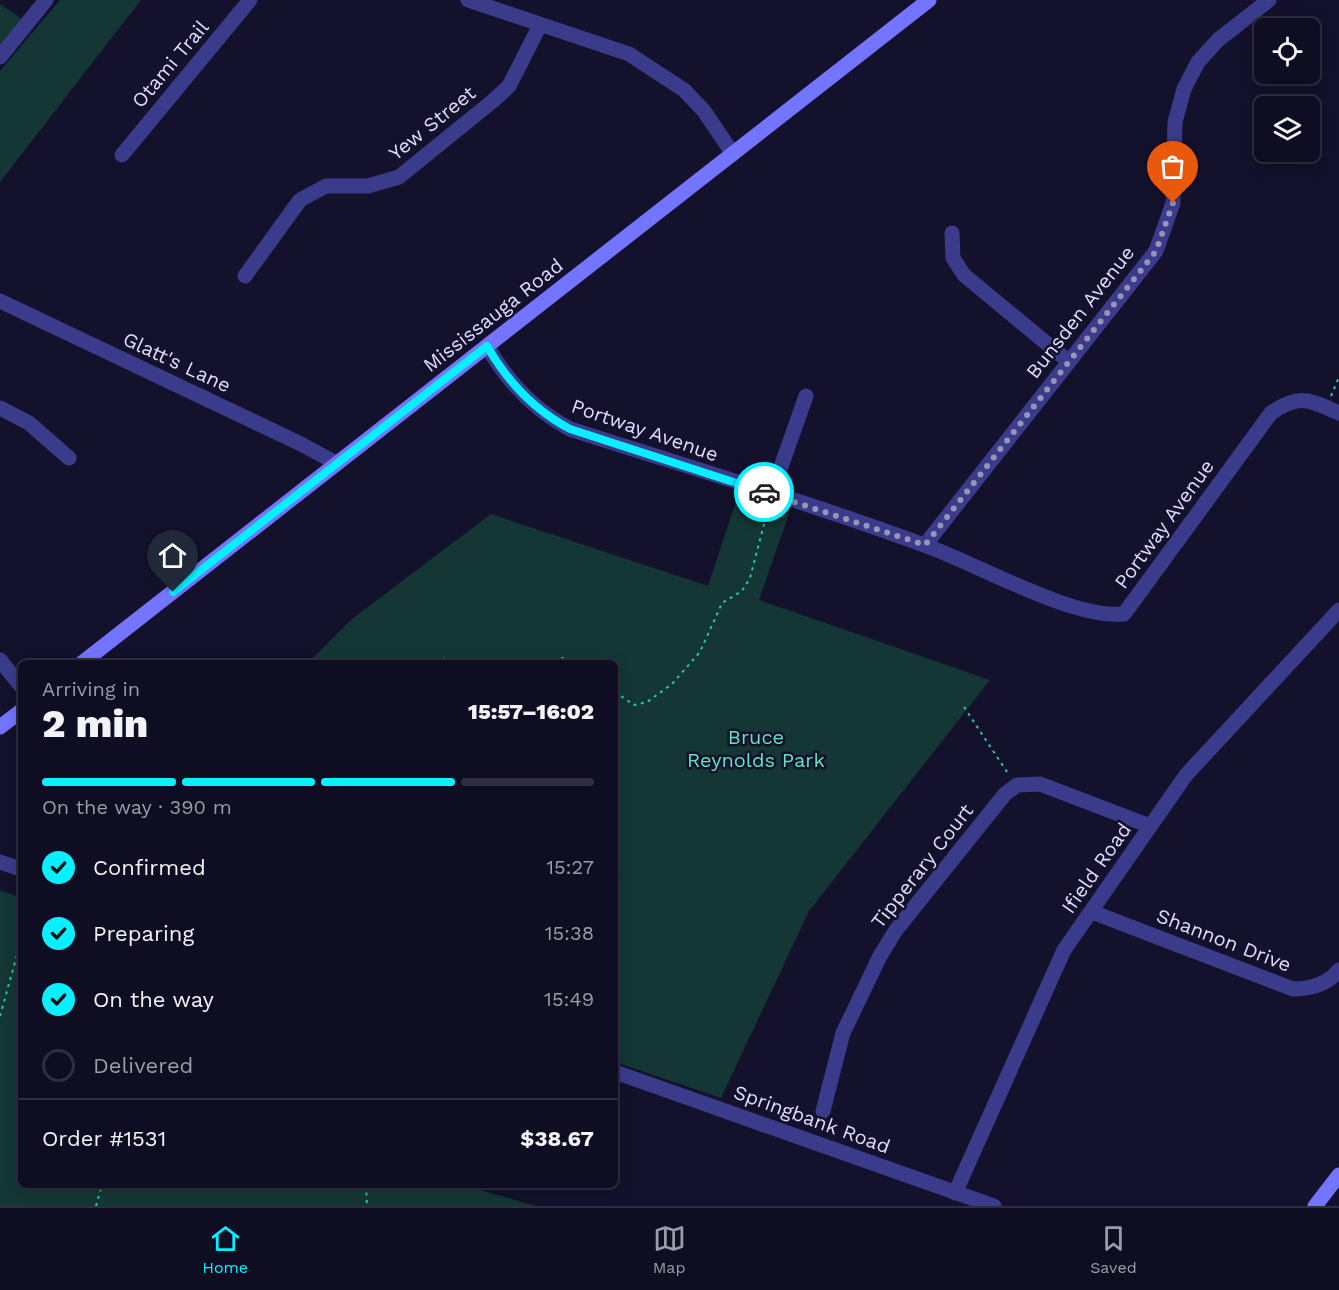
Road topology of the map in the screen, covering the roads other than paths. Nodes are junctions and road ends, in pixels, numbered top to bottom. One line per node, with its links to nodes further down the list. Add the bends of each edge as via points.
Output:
1 (46, 0): 7 (street)
2 (250, 0): 9 (street, Otami Trail)
3 (468, 0): 6 (street)
4 (929, 0): 8 (main road, Mississauga Road)
5 (1269, 0): 14 (street, Bunsden Avenue, via 1218,40 1198,62 1174,122 1173,203 1156,251)
6 (540, 25): 8 (street, via 629,54 657,71 684,90 704,111); 11 (street, Yew Street, via 509,86 494,100 399,177 368,186 326,186 300,200)
7 (0, 57)
8 (733, 154): 13 (main road, Mississauga Road)
9 (122, 155)
10 (952, 233): 14 (street, via 953,258 964,275)
11 (245, 276)
12 (0, 301): 19 (street, Glatt's Lane)
13 (487, 346): 19 (main road, Mississauga Road); 20 (street, Portway Avenue, via 499,368 545,416 570,429)
14 (1068, 361): 21 (street, Bunsden Avenue)
15 (806, 396): 20 (street)
16 (0, 408): 18 (street, via 29,423)
17 (1333, 410): 21 (street, Portway Avenue, via 1304,398 1271,413 1124,614 1105,616 1076,608)
18 (69, 458)
19 (336, 464): 24 (main road, Mississauga Road)
20 (771, 495): 21 (street, Portway Avenue)
21 (925, 545)
22 (1339, 610): 28 (street, Ifield Road, via 1186,776)
23 (0, 660): 25 (street)
24 (86, 660)
25 (18, 682)
26 (18, 713): 27 (main road)
27 (0, 727)
28 (1150, 826): 31 (street, Ifield Road); 34 (street, Tipperary Court, via 1041,784 1017,785 1005,794 896,930 880,956 843,1033)
29 (0, 862): 30 (street)
30 (18, 868)
31 (1092, 912): 32 (street, Shannon Drive, via 1293,989 1309,989); 36 (street, Ifield Road, via 1064,950)
32 (1339, 970)
33 (618, 1073): 36 (street, Springbank Road)
34 (823, 1111)
35 (1339, 1175): 38 (main road)
36 (955, 1193): 37 (street, Springbank Road)
37 (994, 1206)
38 (1315, 1206)

